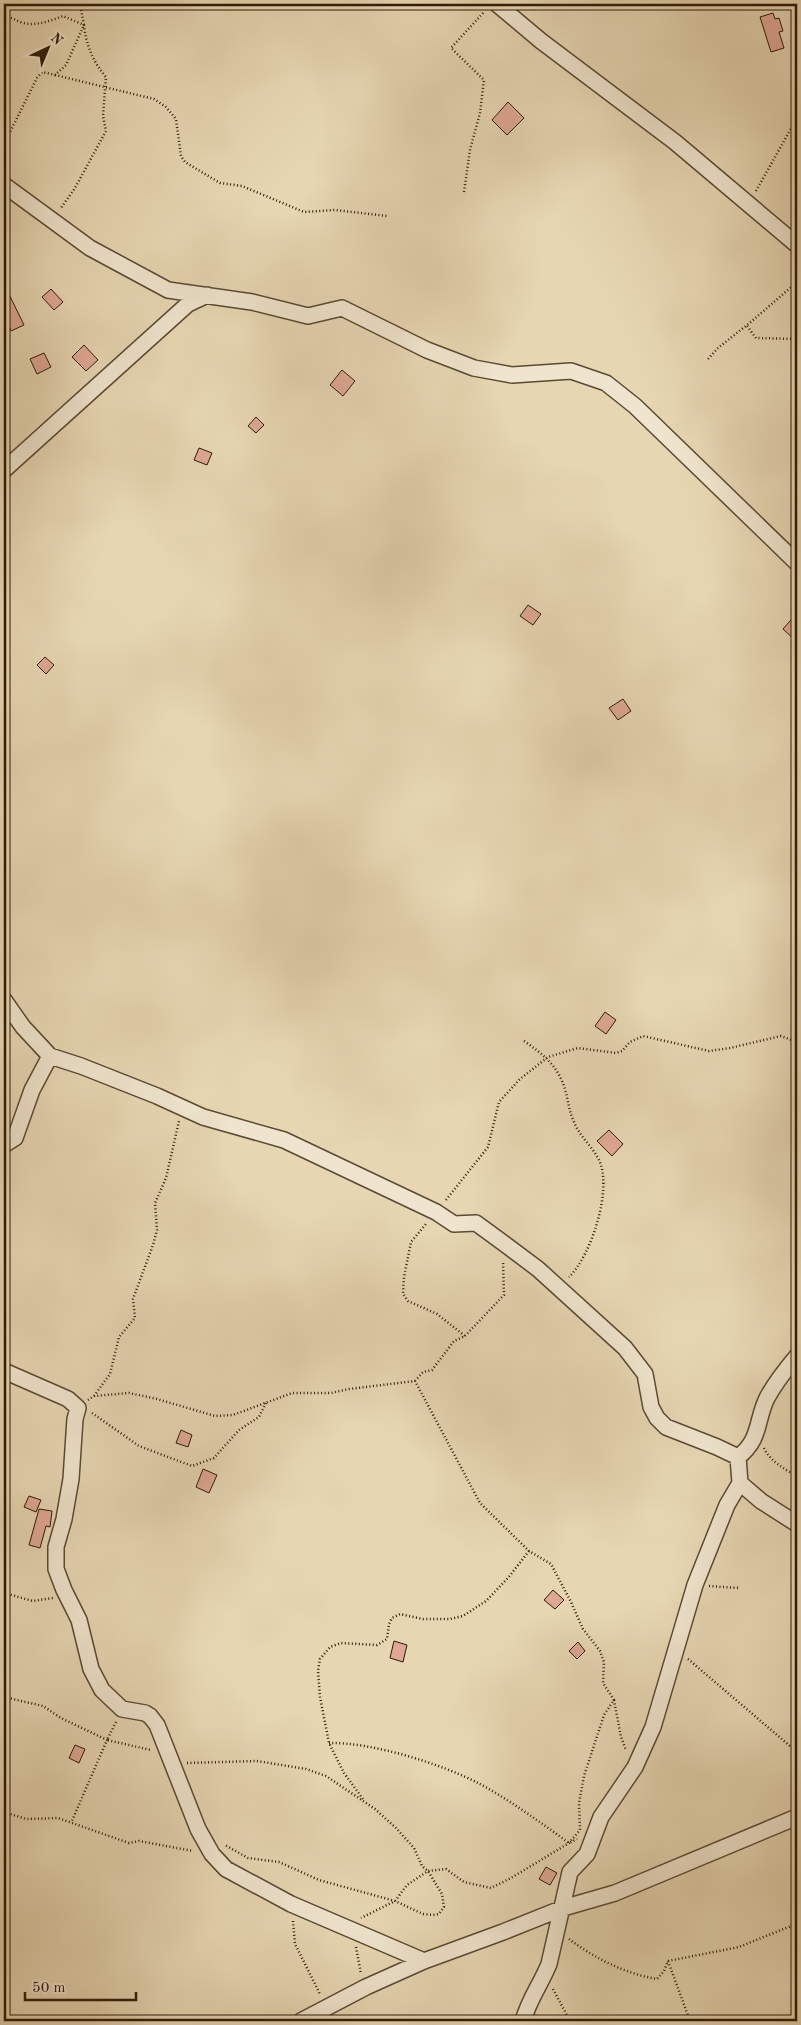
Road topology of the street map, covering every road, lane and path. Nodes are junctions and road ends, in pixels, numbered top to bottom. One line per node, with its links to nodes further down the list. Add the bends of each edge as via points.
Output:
1 (80, 4): 4 (path)
2 (492, 7): 10 (path, via 451,48 484,80); 11 (street, via 675,142)
3 (4, 17): 4 (path, via 41,24 63,16)
4 (84, 25): 5 (path, via 66,65); 6 (path, via 85,41 106,77)
5 (55, 75): 6 (path); 8 (path, via 42,72 36,78)
6 (105, 86): 12 (path, via 154,99 166,107 176,119 181,156 185,162 220,183 242,186 304,212 335,210); 13 (path, via 103,116 106,131)
7 (797, 125): 11 (path, via 793,125)
8 (4, 144)
9 (4, 184): 13 (street)
10 (464, 192)
11 (750, 204): 14 (street)
12 (387, 216)
13 (53, 220): 16 (street, via 90,248 168,290)
14 (797, 245)
15 (797, 282): 17 (path)
16 (208, 294): 20 (street, via 188,304); 21 (street, via 308,316 342,308 427,350 474,368 512,375 572,371 606,383 635,406)
17 (747, 326): 18 (path, via 756,338); 19 (path)
18 (797, 339)
19 (708, 360)
20 (4, 470)
21 (797, 563)
22 (792, 764): 23 (path)
23 (797, 768)
24 (4, 1000): 27 (street)
25 (524, 1041): 28 (path)
26 (797, 1042): 28 (path, via 781,1036 709,1051 643,1036 616,1053 578,1048)
27 (50, 1056): 29 (street); 30 (street, via 32,1090 15,1138)
28 (548, 1057): 31 (path, via 515,1082 499,1102 488,1147); 33 (path, via 562,1082 578,1130 599,1161 602,1177 597,1228 578,1268)
29 (182, 1107): 31 (street, via 203,1117 284,1140); 38 (path, via 166,1178 155,1203 157,1230 133,1298 135,1318 119,1337 110,1374)
30 (4, 1145)
31 (436, 1212): 32 (street, via 454,1224 476,1223); 34 (path, via 411,1242 403,1294 408,1301 437,1314)
32 (502, 1242): 33 (street); 34 (path, via 504,1295)
33 (558, 1287): 42 (street, via 625,1348 640,1366 645,1374 651,1407 666,1427)
34 (465, 1336): 37 (path, via 454,1341 432,1370 423,1372)
35 (797, 1356): 41 (street, via 766,1400)
36 (4, 1371): 40 (street, via 68,1399)
37 (415, 1380): 39 (path, via 331,1393 292,1393); 46 (path, via 480,1503)
38 (94, 1396): 39 (path, via 129,1393 215,1416 233,1415); 40 (path)
39 (267, 1402): 40 (path, via 259,1417 239,1430 214,1458 192,1466 140,1446 90,1412)
40 (78, 1408): 50 (street, via 71,1479 56,1547 56,1569)
41 (757, 1433): 42 (street, via 752,1444); 43 (path, via 767,1455)
42 (738, 1457): 44 (street)
43 (797, 1476)
44 (740, 1483): 45 (street); 47 (street, via 727,1505)
45 (797, 1524)
46 (529, 1552): 53 (path, via 551,1564 583,1629 600,1651 604,1662 603,1683); 56 (path, via 486,1601 463,1616 422,1619 400,1614 392,1618 387,1639 377,1645 341,1643 330,1647 320,1659 318,1672)
47 (695, 1584): 48 (path); 51 (street)
48 (739, 1588)
49 (4, 1593): 50 (path, via 33,1601)
50 (67, 1596): 54 (street, via 79,1620 96,1680 110,1700)
51 (676, 1648): 57 (path); 59 (street, via 653,1727)
52 (4, 1697): 55 (path, via 43,1706)
53 (614, 1700): 59 (path, via 621,1737); 65 (path, via 604,1715 584,1776 579,1802 580,1830)
54 (122, 1709): 55 (path); 58 (street, via 150,1716 158,1725)
55 (107, 1740): 58 (path); 63 (path)
56 (329, 1743): 60 (path, via 344,1773); 65 (path, via 379,1748 472,1781 516,1806)
57 (797, 1752)
58 (169, 1755): 60 (path, via 177,1763 257,1761 306,1769 326,1776); 67 (street, via 198,1829)
59 (634, 1767): 64 (street)
60 (366, 1802): 68 (path, via 414,1848)
61 (4, 1812): 63 (path, via 26,1819 58,1818)
62 (797, 1817): 71 (street, via 615,1893)
63 (72, 1823): 67 (path, via 129,1843 140,1841)
64 (594, 1832): 65 (path); 71 (street, via 587,1854 570,1872)
65 (569, 1843): 68 (path, via 491,1888 464,1882 446,1869)
66 (223, 1844): 69 (path, via 248,1858 279,1862 319,1880)
67 (212, 1854): 70 (street, via 232,1874)
68 (428, 1872): 69 (path, via 407,1885); 69 (path, via 442,1894 444,1907 439,1914 423,1914)
69 (395, 1901): 75 (path, via 362,1918)
70 (291, 1904): 75 (street); 81 (path, via 295,1944)
71 (563, 1908): 74 (street); 77 (street)
72 (797, 1921): 73 (path)
73 (791, 1926): 76 (path); 78 (path, via 738,1947)
74 (557, 1931): 78 (path, via 583,1950 638,1976 657,1980); 79 (street)
75 (354, 1932): 77 (street); 80 (path, via 362,1980)
76 (797, 1937)
77 (424, 1961): 80 (street)
78 (668, 1961): 85 (path)
79 (545, 1974): 83 (street, via 528,2004); 84 (path)
80 (366, 1986): 81 (street)
81 (326, 2006): 82 (street)
82 (301, 2021)
83 (523, 2021)
84 (570, 2021)
85 (690, 2021)

